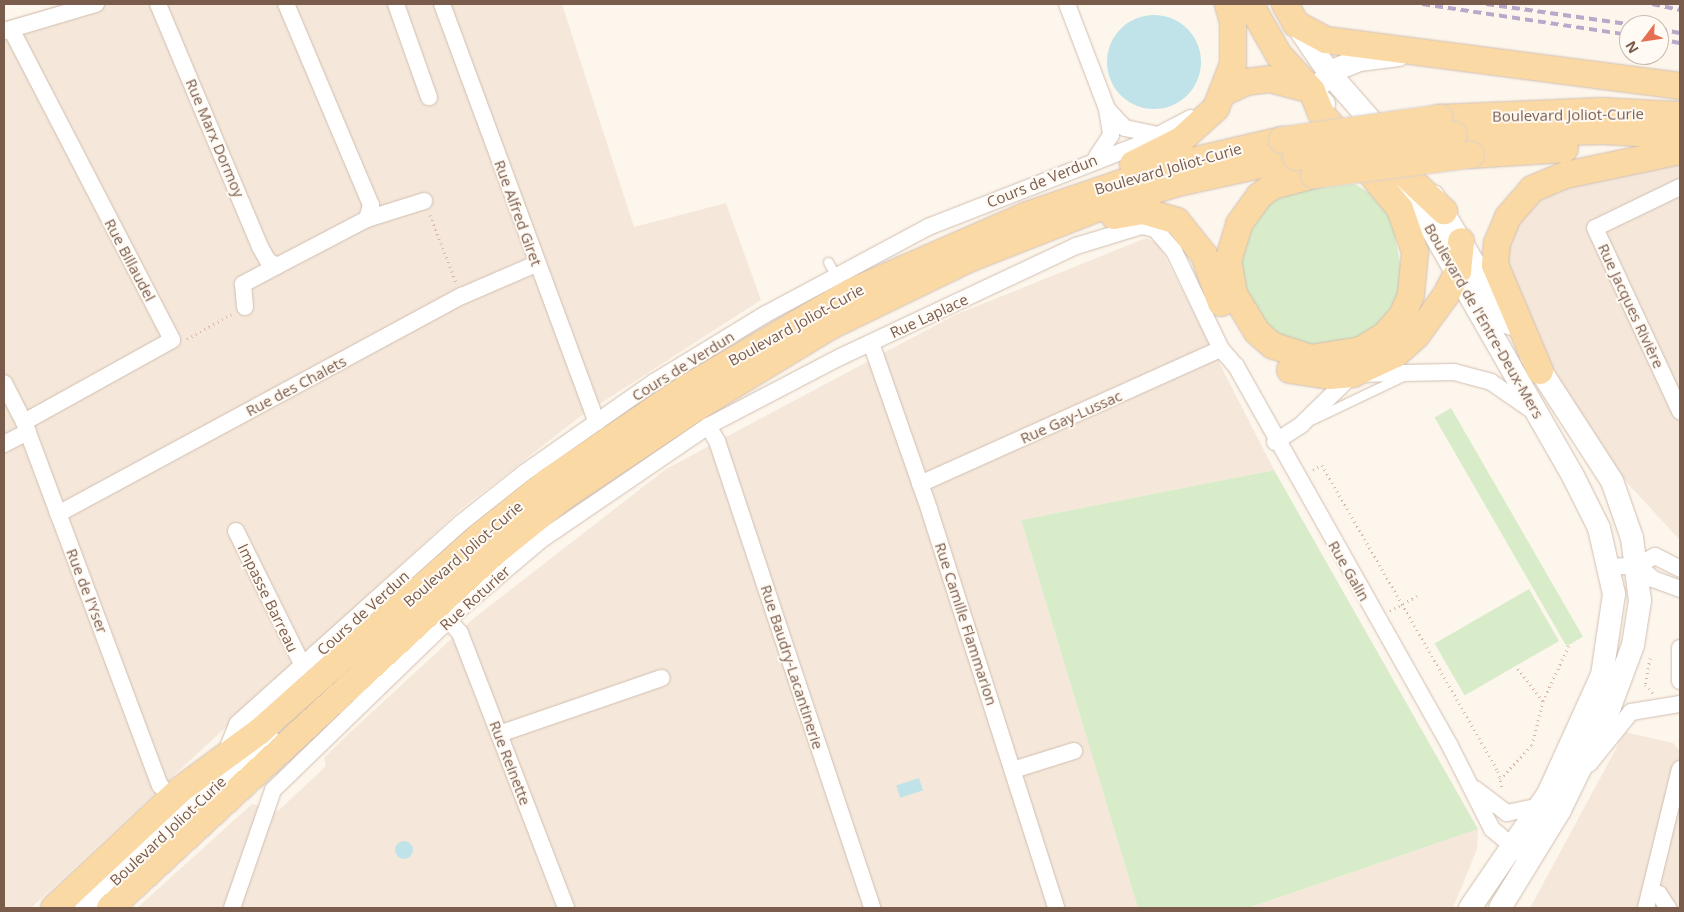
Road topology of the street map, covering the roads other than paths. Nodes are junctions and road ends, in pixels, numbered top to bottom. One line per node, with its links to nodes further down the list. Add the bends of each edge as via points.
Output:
1 (96, 4): 10 (street)
2 (158, 4): 32 (street, Rue Marx Dormoy, via 260,247 268,261)
3 (286, 4): 27 (street, via 371,205)
4 (396, 4): 15 (street)
5 (442, 4): 31 (street, Rue Alfred Giret)
6 (1068, 4): 16 (street)
7 (1228, 4): 14 (main road, via 1234,45)
8 (1250, 4): 12 (main road, Boulevard de l'Entre-Deux-Mers, via 1279,56)
9 (1291, 14): 11 (main road, via 1326,40); 12 (main road, Boulevard de l'Entre-Deux-Mers)
10 (8, 30): 47 (street, Rue Billaudel, via 172,340)
11 (1428, 52): 12 (main road, via 1359,60); 13 (main road)
12 (1321, 82): 14 (main road, via 1269,79 1246,82); 22 (main road, via 1321,113 1400,209 1411,234 1416,271 1402,316 1385,335 1361,350 1311,358 1273,346 1257,332 1234,294 1228,261 1239,224 1259,196 1273,186); 26 (main road, via 1332,100 1403,176); 33 (main road, Boulevard de l'Entre-Deux-Mers, via 1416,205)
13 (1680, 86)
14 (1225, 92): 19 (street, Cours de Verdun); 34 (main road, via 1202,125 1182,140 939,243)
15 (429, 97)
16 (1107, 109): 19 (street, via 1125,128); 23 (street, via 1111,135)
17 (1680, 115): 18 (main road, Boulevard Joliot-Curie, via 1602,111)
18 (1446, 127): 20 (main road, Boulevard Joliot-Curie); 22 (main road, Boulevard Joliot-Curie, bridge)
19 (1161, 135): 23 (street, Cours de Verdun)
20 (1680, 135)
21 (1680, 150): 22 (main road, bridge, via 1603,147 1471,155); 39 (main road, via 1565,174 1532,189 1508,217 1498,243 1496,265)
22 (1297, 157): 30 (main road, Boulevard Joliot-Curie, via 1115,202); 34 (main road, Boulevard Joliot-Curie, via 1098,188)
23 (1096, 158): 34 (street, Cours de Verdun, via 928,227)
24 (1680, 187): 42 (street, Rue Jacques Rivière, via 1595,228)
25 (424, 201): 27 (street)
26 (1444, 211): 29 (main road, Boulevard de l'Entre-Deux-Mers)
27 (367, 219): 32 (street)
28 (1156, 229): 36 (street, Rue Laplace, via 1130,226 1076,246); 37 (street, Rue Galin, via 1174,251)
29 (1461, 240): 33 (main road); 39 (main road, Boulevard de l'Entre-Deux-Mers)
30 (969, 259): 40 (main road, via 1128,212 1163,213 1191,234 1230,322 1246,342 1285,368 1330,376); 73 (main road, Boulevard Joliot-Curie, via 829,327 655,434 563,498 439,602)
31 (536, 264): 44 (street, Rue Alfred Giret); 51 (street, Rue des Chalets, via 462,296)
32 (277, 266): 35 (street, via 243,284)
33 (1458, 271): 40 (main road, via 1446,295 1416,335 1383,362); 43 (main road, Boulevard de l'Entre-Deux-Mers)
34 (838, 277): 44 (street, Cours de Verdun, via 766,314); 58 (main road, Boulevard Joliot-Curie, via 685,389 550,480)
35 (245, 307)
36 (870, 343): 46 (street, Rue Laplace); 50 (street, Rue Camille Flammarion)
37 (1221, 349): 48 (street, Rue Galin, via 1236,366); 50 (street, Rue Gay-Lussac)
38 (1418, 369): 40 (street); 43 (street, via 1454,372 1491,382); 45 (lane)
39 (1540, 371): 53 (main road, Boulevard de l'Entre-Deux-Mers, via 1612,481)
40 (1353, 374): 45 (street)
41 (4, 384): 47 (street, Rue de l'Yser)
42 (1680, 411)
43 (1538, 415): 54 (main road, Boulevard de l'Entre-Deux-Mers, via 1599,528)
44 (597, 422): 60 (street, Cours de Verdun, via 461,523)
45 (1301, 425): 48 (street)
46 (708, 426): 57 (street, Rue Roturier, via 541,540); 82 (street, Rue Baudry-Lacantinerie, via 717,441)
47 (26, 427): 49 (street); 51 (street, Rue de l'Yser)
48 (1275, 442): 70 (street, Rue Galin)
49 (4, 444)
50 (920, 484): 68 (street, Rue Camille Flammarion)
51 (58, 514): 71 (street, Rue de l'Yser, via 160,786)
52 (236, 531): 60 (street, Impasse Barreau)
53 (1638, 565): 54 (street); 55 (street, via 1655,556); 56 (street, via 1654,579); 69 (main road, Boulevard de l'Entre-Deux-Mers, via 1640,601 1633,645 1610,707)
54 (1611, 567): 72 (main road, Boulevard de l'Entre-Deux-Mers, via 1614,601 1608,656)
55 (1680, 569)
56 (1680, 589)
57 (449, 621): 64 (street, Rue Reinette, via 460,633); 80 (street, Rue Roturier, via 280,782 268,799)
58 (368, 637): 66 (main road); 73 (main road, Boulevard Joliot-Curie)
59 (1680, 648): 62 (street)
60 (302, 664): 66 (street, Cours de Verdun, via 237,724)
61 (662, 678): 64 (street)
62 (1680, 681)
63 (1680, 704): 69 (street, via 1640,709 1623,718)
64 (499, 734): 81 (street, Rue Reinette)
65 (1074, 751): 68 (street)
66 (224, 757): 71 (main road)
67 (1680, 769): 76 (street)
68 (1013, 770): 83 (street, Rue Camille Flammarion)
69 (1574, 781): 75 (main road, Boulevard de l'Entre-Deux-Mers)
70 (1468, 782): 72 (street, via 1506,812); 74 (street, Rue Galin, via 1492,829)
71 (171, 798): 77 (main road)
72 (1541, 806): 74 (main road, Boulevard de l'Entre-Deux-Mers)
73 (184, 828): 78 (main road, Boulevard Joliot-Curie); 79 (main road, Boulevard Joliot-Curie)
74 (1509, 846): 75 (street, Rue Galin); 84 (main road)
75 (1530, 859): 85 (main road)
76 (1651, 892): 86 (street); 87 (street, via 1659,894)
77 (54, 908)
78 (86, 908)
79 (110, 908)
80 (232, 908)
81 (566, 908)
82 (872, 908)
83 (1056, 908)
84 (1470, 908)
85 (1500, 908)
86 (1646, 908)
87 (1668, 908)

